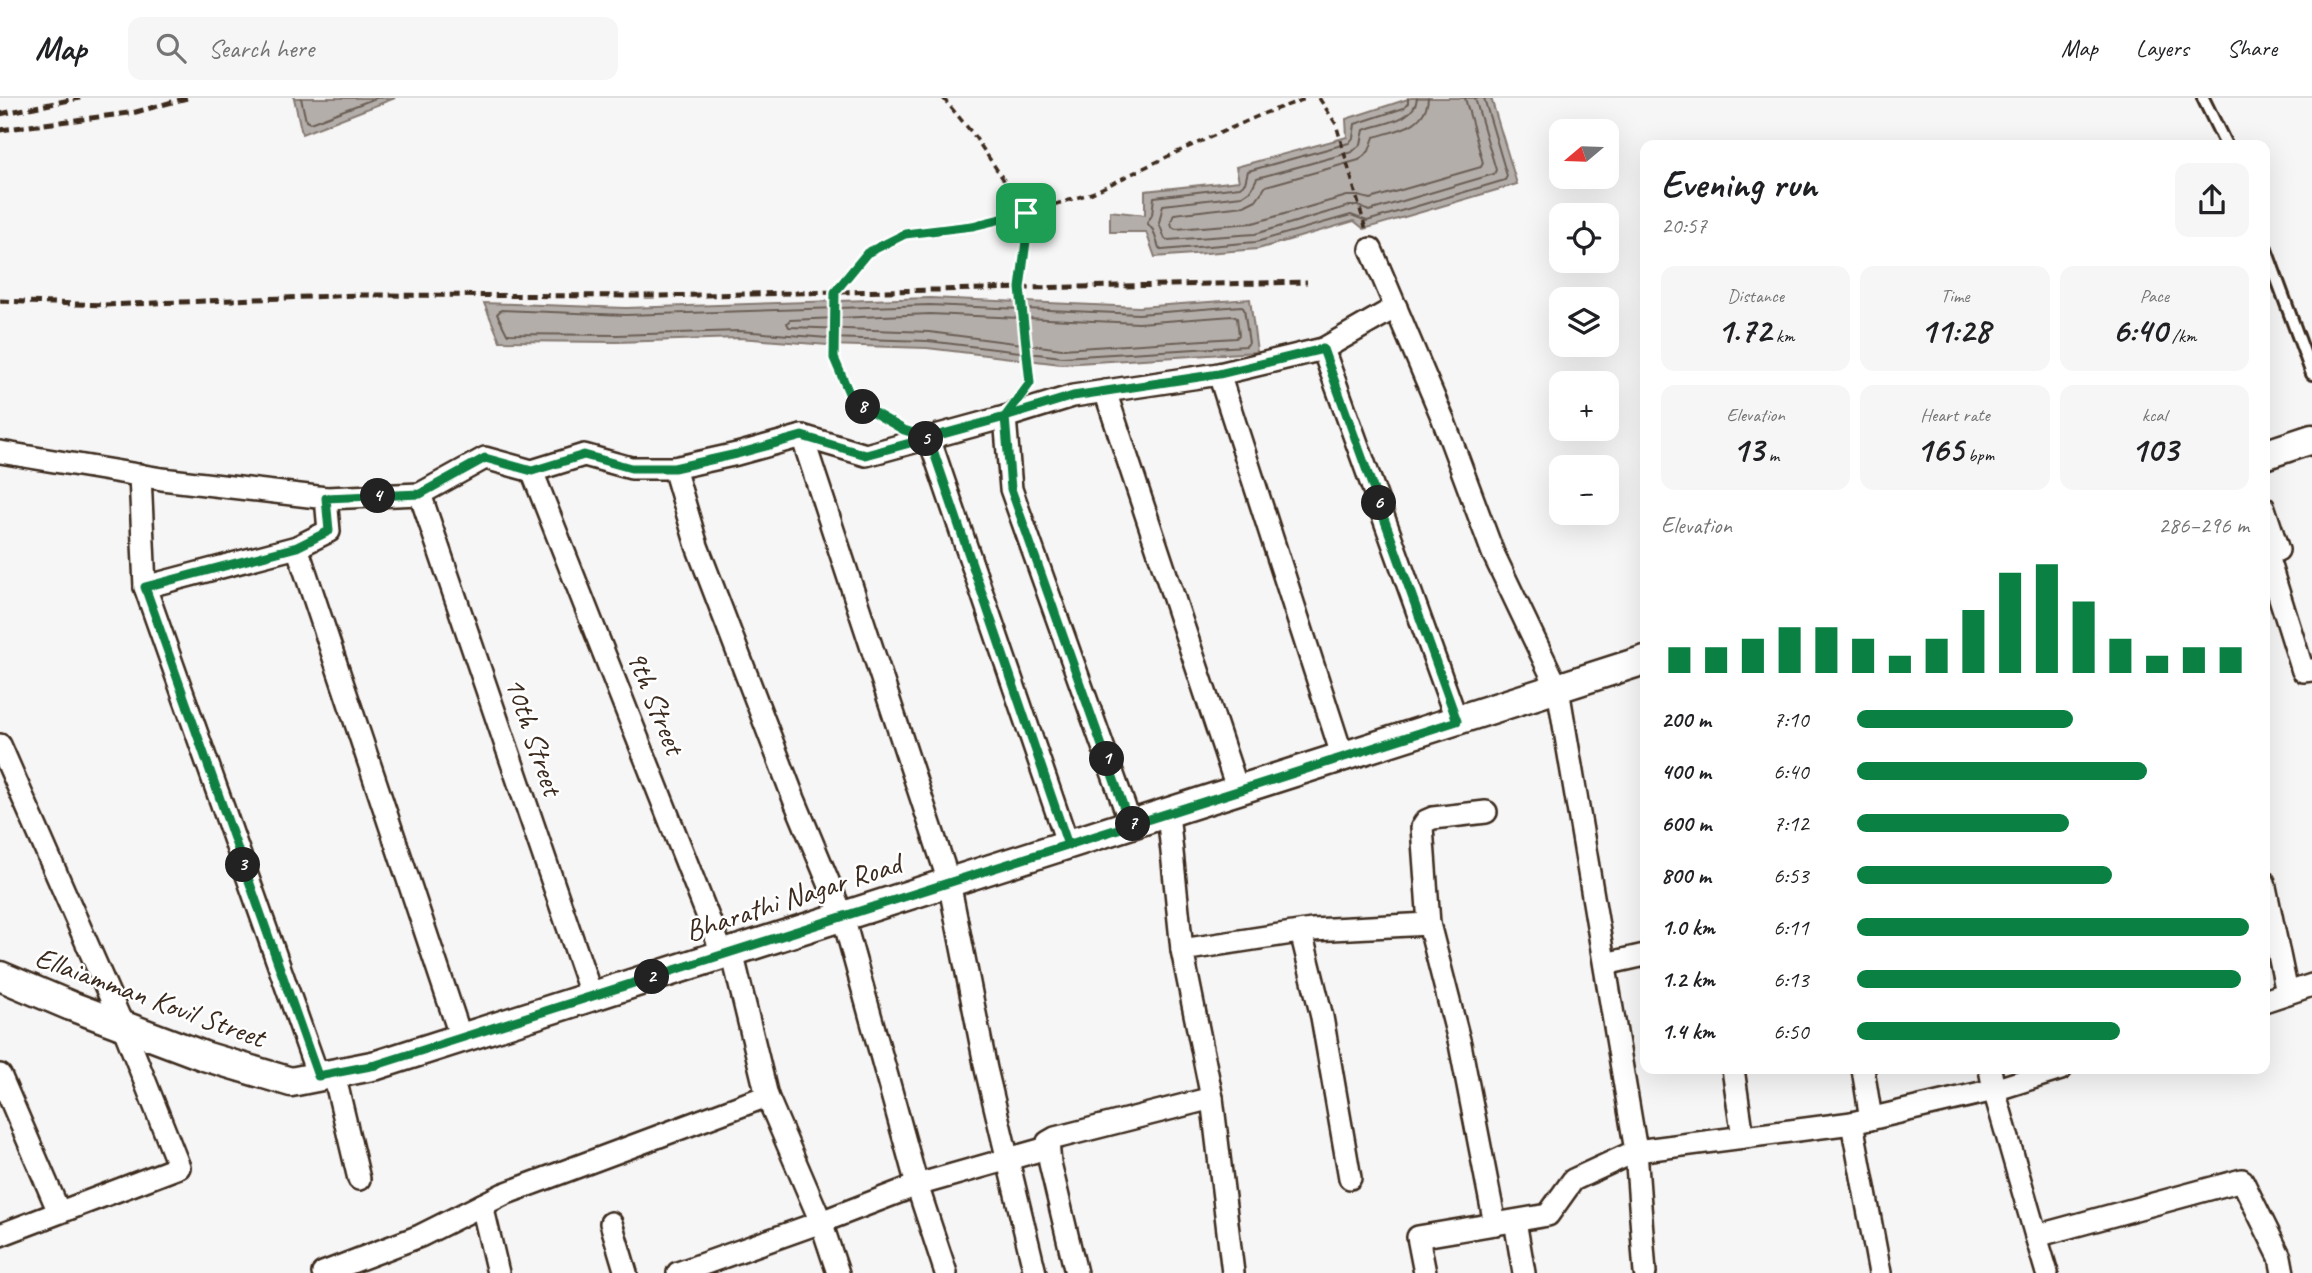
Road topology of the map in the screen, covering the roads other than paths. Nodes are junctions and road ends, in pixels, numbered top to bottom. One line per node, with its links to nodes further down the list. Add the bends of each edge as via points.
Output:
1 (2203, 98): 2 (lane)
2 (2224, 140)
3 (1371, 249): 5 (street)
4 (2270, 260): 8 (lane)
5 (1396, 307): 6 (street); 28 (street, via 1493,553)
6 (1323, 349): 7 (street); 29 (street)
7 (1219, 374): 9 (street); 31 (street)
8 (2312, 374)
9 (1105, 391): 10 (street); 32 (street)
10 (1005, 417): 12 (street); 35 (street, via 1011,489)
11 (802, 436): 12 (street, via 866,455); 16 (street); 37 (street)
12 (929, 438): 36 (street)
13 (2312, 439): 15 (main road)
14 (0, 452): 18 (street)
15 (2270, 453)
16 (674, 468): 17 (street, via 631,468 584,455); 39 (street, via 697,546)
17 (532, 471): 19 (street, via 485,458); 43 (street, 9th Street)
18 (140, 475): 20 (street); 25 (street)
19 (420, 494): 20 (street); 49 (street, 10th Street)
20 (326, 498): 22 (street, via 329,531)
21 (2270, 526): 23 (street, via 2278,550)
22 (297, 547): 25 (street); 52 (street)
23 (2270, 552)
24 (2270, 566): 27 (street, via 2302,671)
25 (145, 587): 53 (street)
26 (1640, 662): 28 (main road, Bharathi Nagar Road)
27 (2312, 670)
28 (1558, 689): 29 (main road, Bharathi Nagar Road); 45 (street)
29 (1457, 721): 31 (main road, Bharathi Nagar Road)
30 (0, 745): 51 (street)
31 (1343, 758): 32 (main road, Bharathi Nagar Road)
32 (1238, 791): 34 (main road, Bharathi Nagar Road)
33 (1486, 812): 40 (street, via 1433,818 1422,827)
34 (1168, 813): 35 (main road, Bharathi Nagar Road); 42 (street)
35 (1130, 825): 36 (main road, Bharathi Nagar Road)
36 (1068, 845): 37 (main road, Bharathi Nagar Road)
37 (949, 882): 39 (main road, Bharathi Nagar Road); 65 (street)
38 (2270, 911): 48 (street)
39 (843, 917): 43 (main road, Bharathi Nagar Road); 68 (street)
40 (1429, 925): 41 (street); 73 (street)
41 (1301, 932): 42 (street); 66 (street, via 1322,1017)
42 (1182, 950): 60 (street)
43 (727, 953): 49 (main road, Bharathi Nagar Road); 59 (street, 9th Street)
44 (1640, 956): 45 (street)
45 (1605, 964): 64 (street)
46 (0, 976): 51 (main road, Ellaiamman Kovil Street)
47 (2312, 985): 48 (street)
48 (2287, 993): 50 (street)
49 (592, 997): 52 (main road, Bharathi Nagar Road)
50 (2270, 999)
51 (123, 1026): 53 (main road, Ellaiamman Kovil Street, via 291,1082); 70 (street, via 178,1167)
52 (461, 1038): 53 (main road, Bharathi Nagar Road, via 376,1065)
53 (326, 1074): 67 (street)
54 (1734, 1074): 62 (street)
55 (1863, 1074): 61 (street)
56 (2030, 1074): 58 (street)
57 (0, 1075): 70 (street)
58 (1992, 1080): 61 (street); 75 (street)
59 (767, 1096): 69 (street); 71 (street, 9th Street)
60 (1212, 1098): 63 (street, via 1055,1138); 85 (street)
61 (1862, 1121): 62 (street); 89 (street)
62 (1743, 1137): 64 (street)
63 (1047, 1148): 65 (street); 84 (street)
64 (1636, 1151): 73 (street, via 1573,1180 1548,1215); 88 (street)
65 (1007, 1160): 68 (street); 83 (street)
66 (1350, 1178)
67 (359, 1179)
68 (917, 1185): 71 (street); 82 (street)
69 (482, 1205): 77 (street, via 420,1236); 78 (street)
70 (59, 1212): 74 (street)
71 (821, 1222): 76 (street); 81 (street, 9th Street)
72 (611, 1223): 79 (street)
73 (1505, 1223): 86 (street, via 1418,1237); 87 (street)
74 (0, 1235)
75 (2036, 1236): 90 (street); 91 (street, via 2242,1180 2280,1257)
76 (734, 1264): 80 (street)
77 (323, 1273)
78 (498, 1273)
79 (626, 1273)
80 (678, 1273)
81 (838, 1273)
82 (946, 1273)
83 (1035, 1273)
84 (1076, 1273)
85 (1233, 1273)
86 (1425, 1273)
87 (1524, 1273)
88 (1645, 1273)
89 (1880, 1273)
90 (2047, 1273)
91 (2283, 1273)

